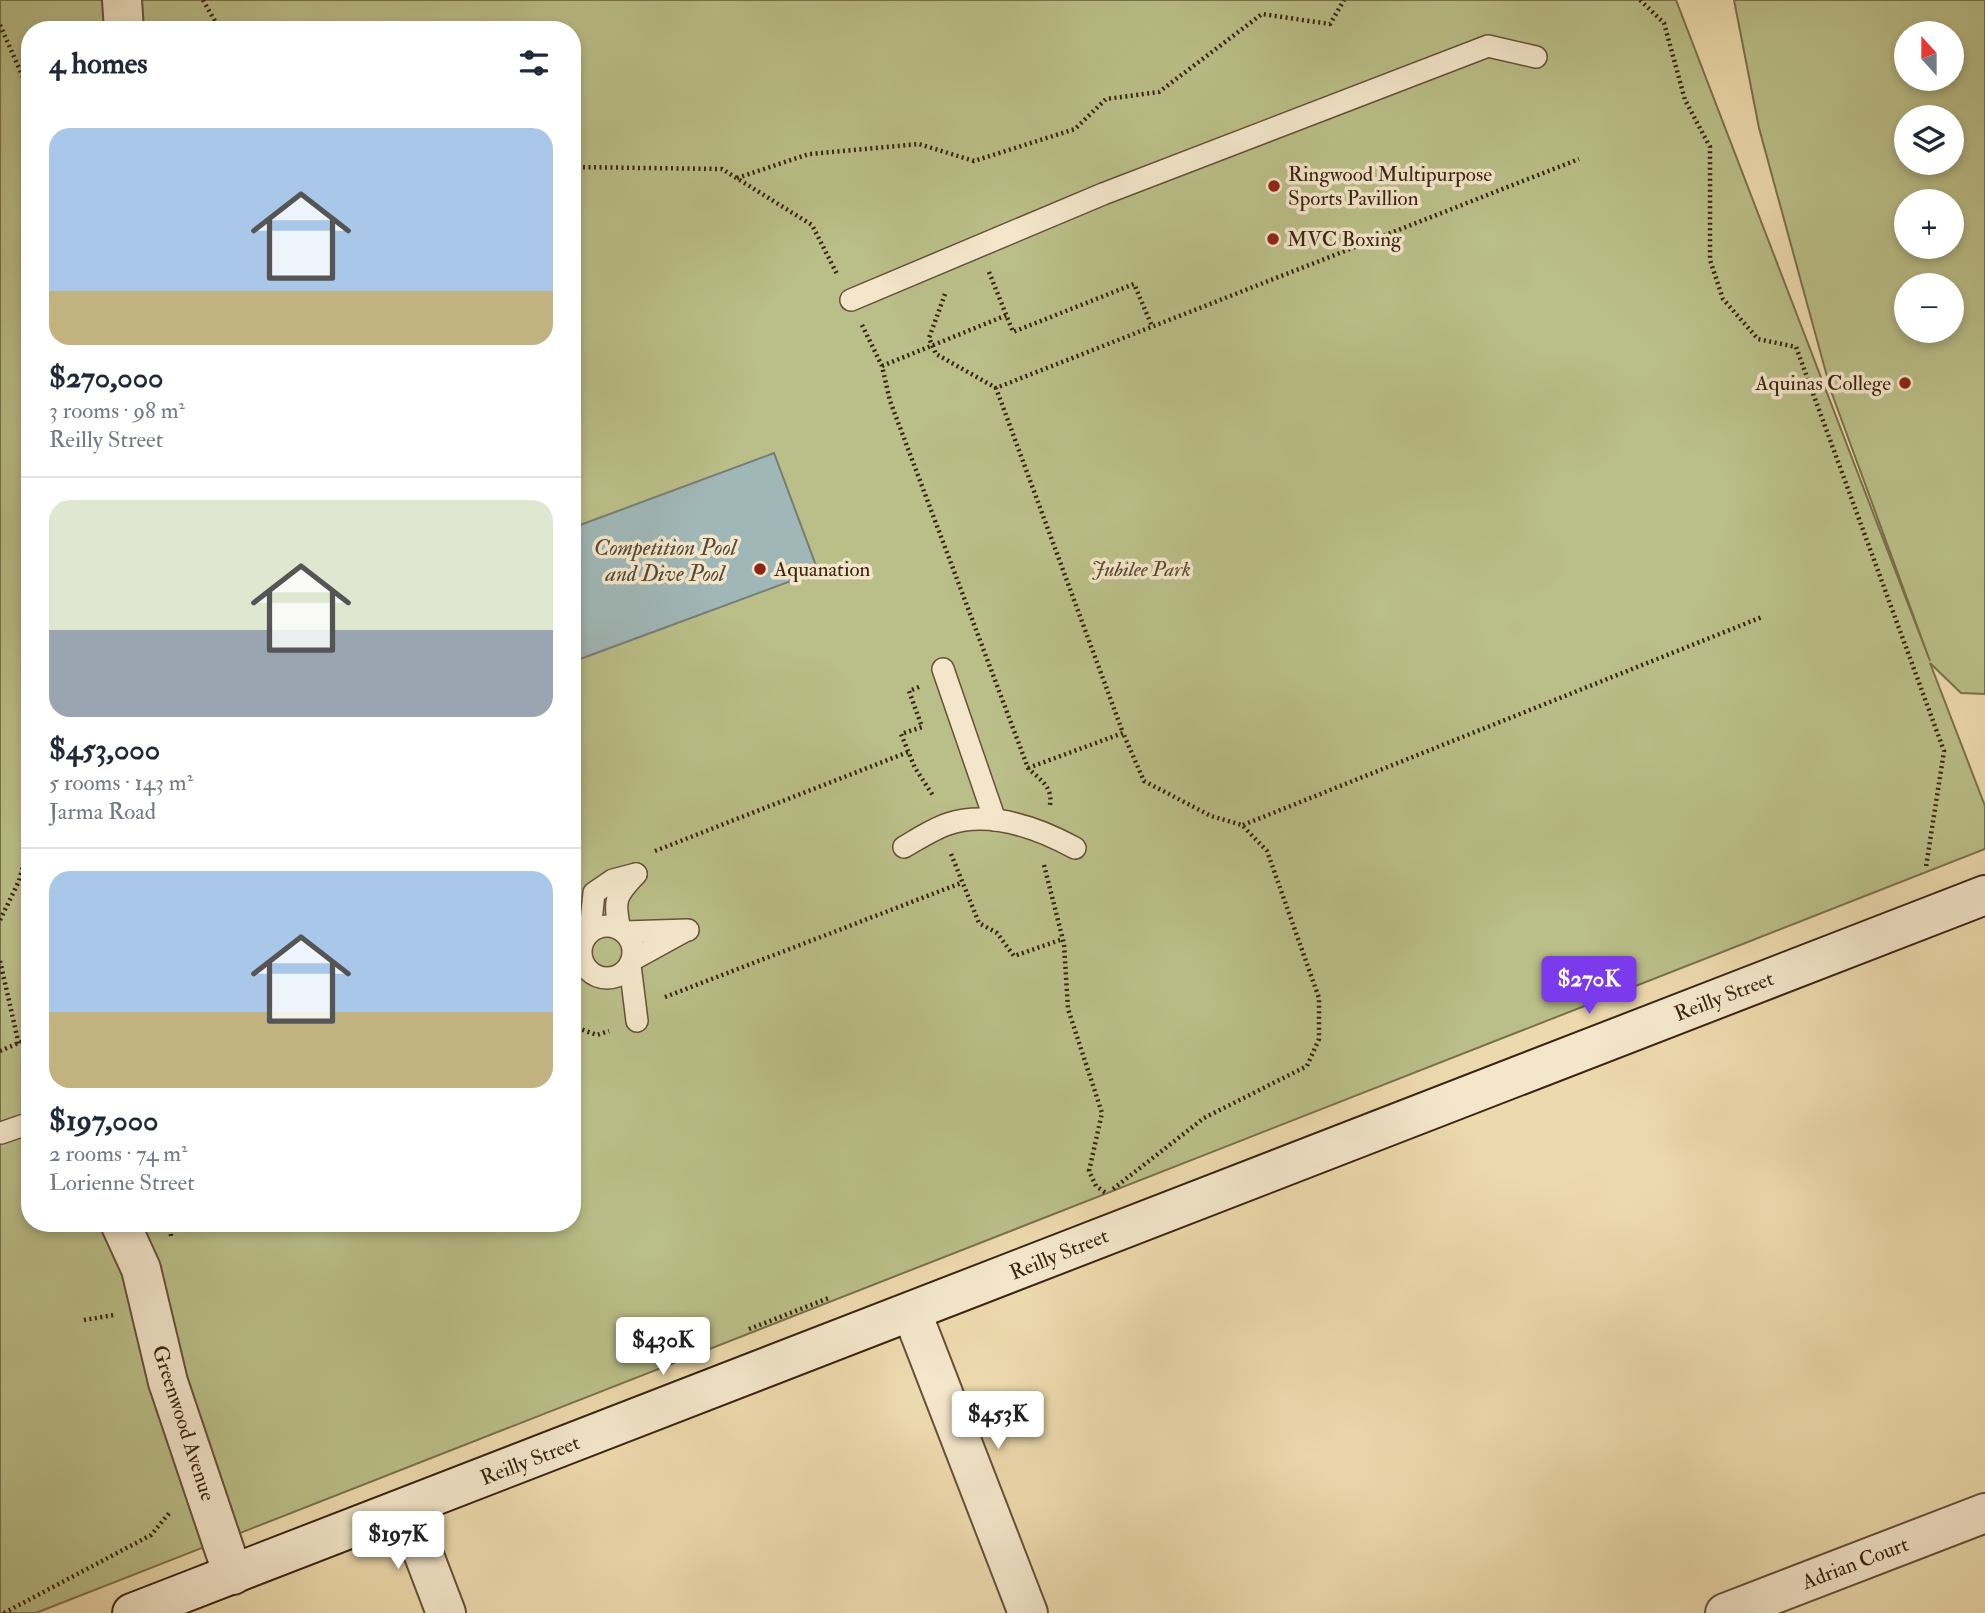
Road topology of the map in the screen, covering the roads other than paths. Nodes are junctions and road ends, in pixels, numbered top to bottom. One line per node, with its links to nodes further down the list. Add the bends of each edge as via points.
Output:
1 (122, 0): 2 (street)
2 (123, 21)
3 (1536, 57): 4 (lane, via 1488,46 1103,194)
4 (851, 300)
5 (943, 669): 6 (lane)
6 (995, 820): 7 (lane, via 946,824); 8 (lane, via 1045,832)
7 (904, 847)
8 (1075, 848)
9 (1985, 895): 21 (street, Reilly Street)
10 (622, 931): 11 (lane, via 605,925); 11 (lane, via 615,908 619,892 636,874 613,880 594,893); 13 (lane, via 632,945); 13 (lane, via 688,930)
11 (582, 939)
12 (581, 957): 15 (lane, via 587,970)
13 (631, 963): 15 (lane, via 618,976); 15 (lane, via 637,1021)
14 (581, 976): 15 (lane)
15 (598, 977)
16 (21, 1126): 17 (lane, via 1,1133)
17 (21, 1138)
18 (124, 1232): 20 (street, Greenwood Avenue)
19 (158, 1234): 20 (street, Greenwood Avenue)
20 (141, 1269): 24 (street, Greenwood Avenue, via 168,1381)
21 (912, 1313): 22 (street, Reilly Street); 27 (street)
22 (406, 1508): 24 (street, Reilly Street); 26 (street)
23 (1985, 1513): 28 (street, Adrian Court)
24 (233, 1575): 25 (street, Reilly Street)
25 (132, 1613)
26 (446, 1613)
27 (1028, 1613)
28 (1725, 1613)

